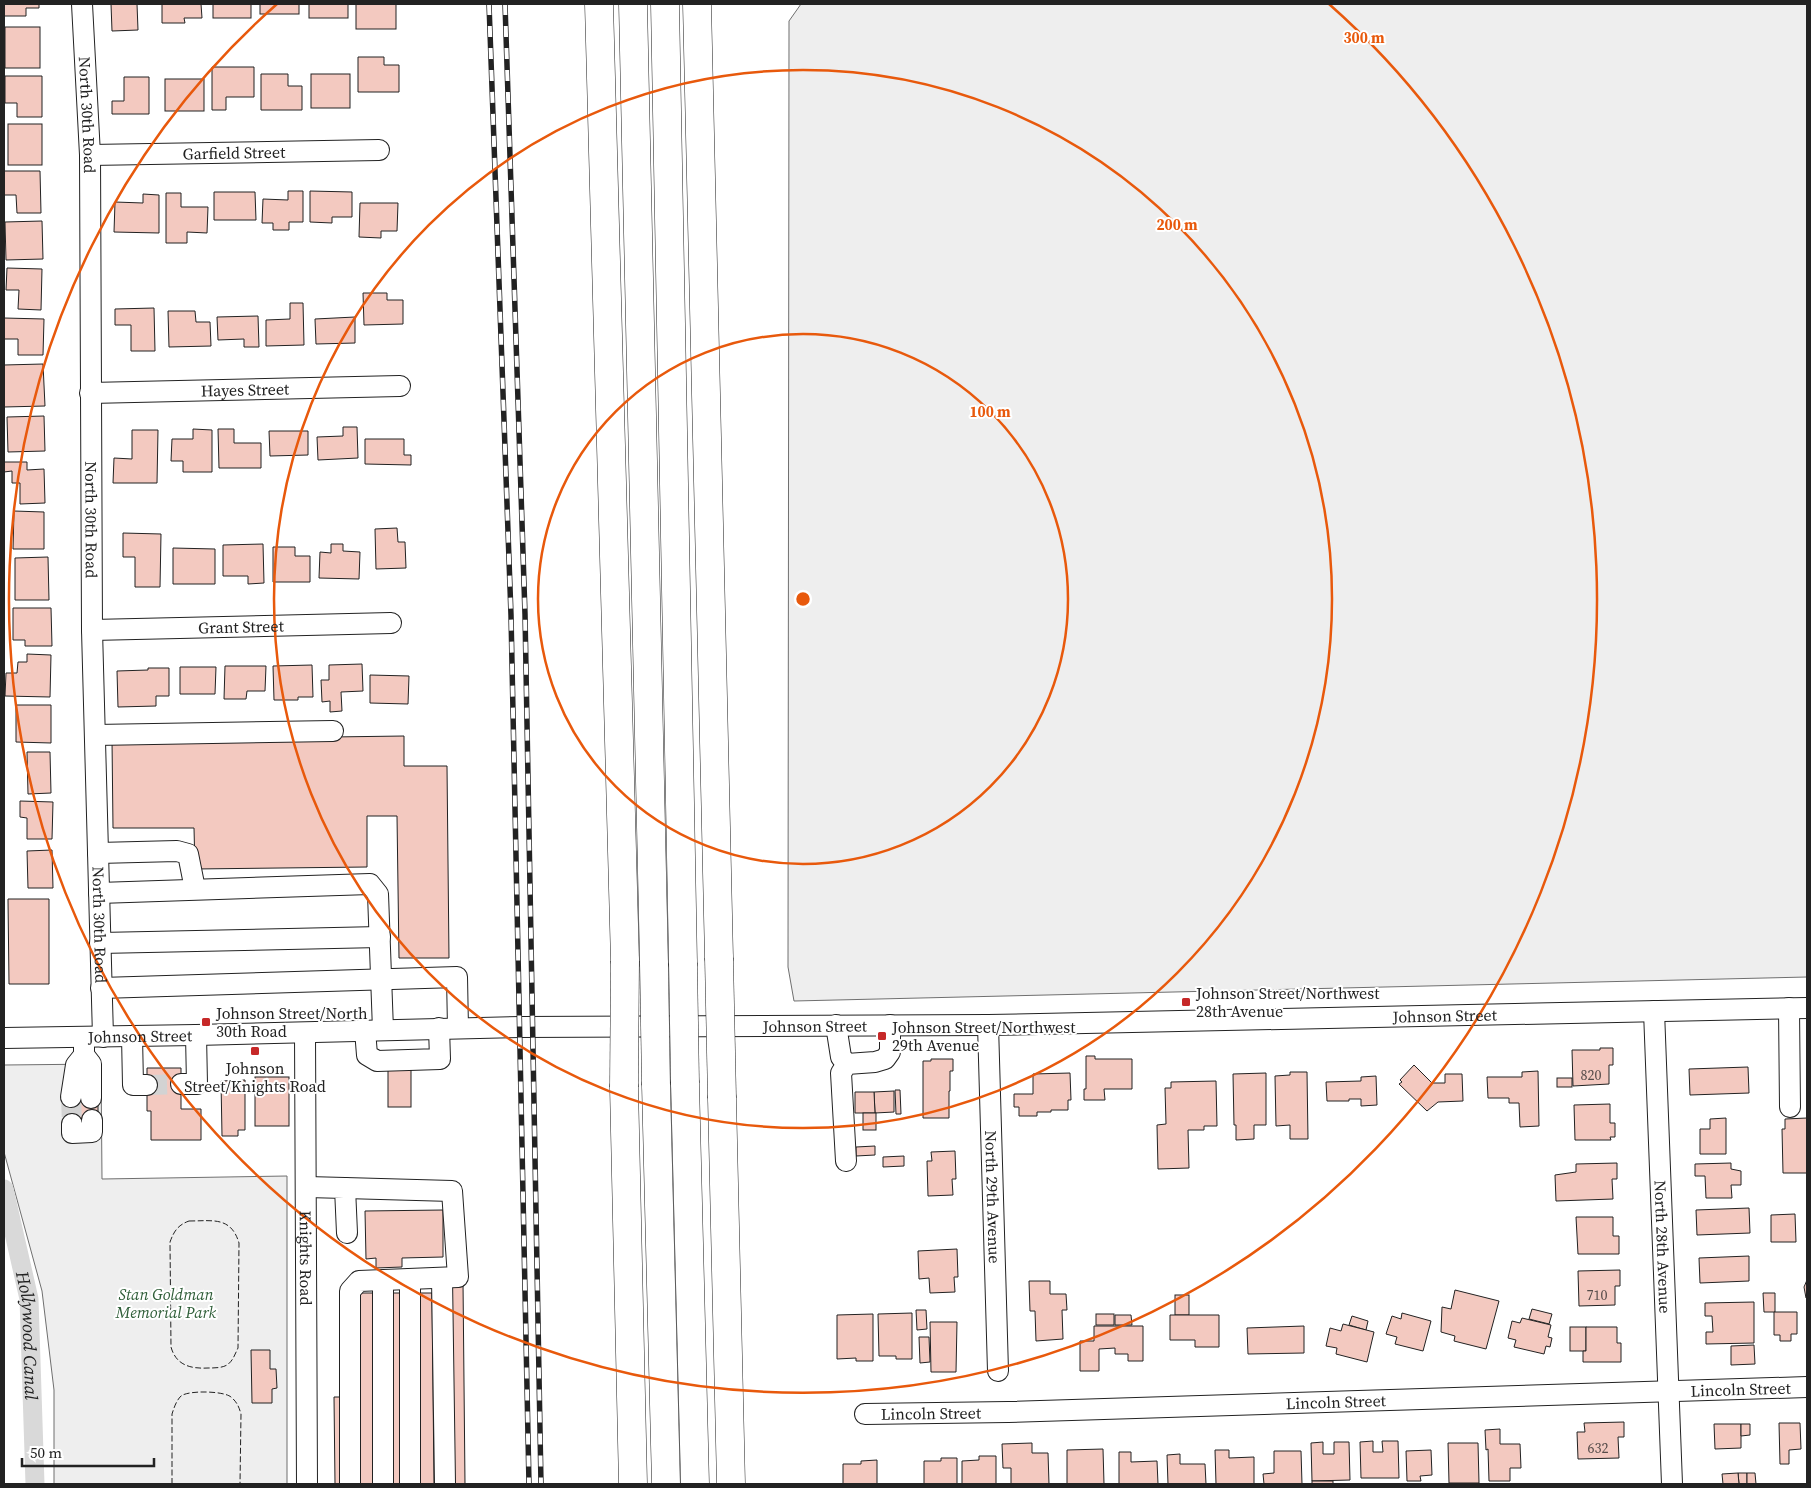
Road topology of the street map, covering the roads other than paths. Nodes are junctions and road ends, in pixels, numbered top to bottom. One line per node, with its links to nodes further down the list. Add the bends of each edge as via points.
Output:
1 (82, 4): 7 (street, North 30th Road)
2 (599, 4): 57 (highway, bridge, via 625,961 624,1087)
3 (633, 4): 58 (highway, bridge)
4 (666, 4): 59 (highway, bridge)
5 (697, 4): 60 (highway, bridge)
6 (379, 150): 7 (street, Garfield Street)
7 (90, 155): 9 (street, North 30th Road)
8 (400, 386): 9 (street, Hayes Street)
9 (90, 393): 11 (street, North 30th Road)
10 (391, 623): 11 (street, Grant Street)
11 (92, 630): 13 (street, North 30th Road)
12 (333, 731): 13 (street)
13 (95, 735): 14 (street, North 30th Road)
14 (98, 853): 15 (street, via 177,851 188,854); 16 (street, North 30th Road)
15 (195, 890): 16 (street); 17 (street, via 370,884 378,894)
16 (99, 893): 18 (street, North 30th Road)
17 (380, 937): 18 (street); 19 (street)
18 (100, 943): 20 (street, North 30th Road)
19 (382, 979): 20 (street); 26 (street, via 457,977); 27 (street)
20 (101, 988): 32 (street, North 30th Road)
21 (1798, 1008): 22 (street, Johnson Street); 38 (street)
22 (1654, 1010): 25 (street, Johnson Street); 50 (street, North 28th Avenue)
23 (836, 1025): 24 (street, Johnson Street); 26 (street, Johnson Street); 33 (street, via 841,1057)
24 (890, 1025): 25 (street, Johnson Street); 33 (street, via 890,1052 885,1060)
25 (988, 1025): 48 (street, North 29th Avenue)
26 (449, 1028): 27 (street, Johnson Street); 27 (street, via 440,1059 377,1061 367,1055)
27 (374, 1030): 28 (street, Johnson Street)
28 (305, 1032): 29 (street, Johnson Street); 42 (street, Knights Road)
29 (196, 1035): 30 (street, Johnson Street); 34 (street, via 197,1084)
30 (132, 1036): 32 (street, Johnson Street); 35 (street, via 133,1085)
31 (4, 1038): 32 (street, Johnson Street)
32 (90, 1043): 36 (street, via 76,1065); 37 (street)
33 (847, 1064): 41 (street, via 840,1073)
34 (181, 1084)
35 (147, 1085)
36 (71, 1097)
37 (91, 1098)
38 (1790, 1107)
39 (92, 1120): 40 (street, via 92,1132 72,1133)
40 (72, 1124)
41 (846, 1161)
42 (307, 1187): 43 (street); 52 (street, Knights Road)
43 (346, 1188): 44 (street); 45 (street, via 452,1191 458,1277)
44 (347, 1233)
45 (442, 1278): 46 (street); 56 (street)
46 (410, 1279): 47 (street); 55 (street)
47 (383, 1280): 53 (street, via 359,1281 350,1291); 54 (street)
48 (998, 1371)
49 (1807, 1387): 50 (street, Lincoln Street)
50 (1669, 1391): 51 (street, Lincoln Street); 61 (street, North 28th Avenue)
51 (866, 1414)
52 (307, 1484)
53 (350, 1484)
54 (383, 1484)
55 (410, 1484)
56 (445, 1484)
57 (633, 1484)
58 (666, 1484)
59 (695, 1484)
60 (731, 1484)
61 (1672, 1484)

